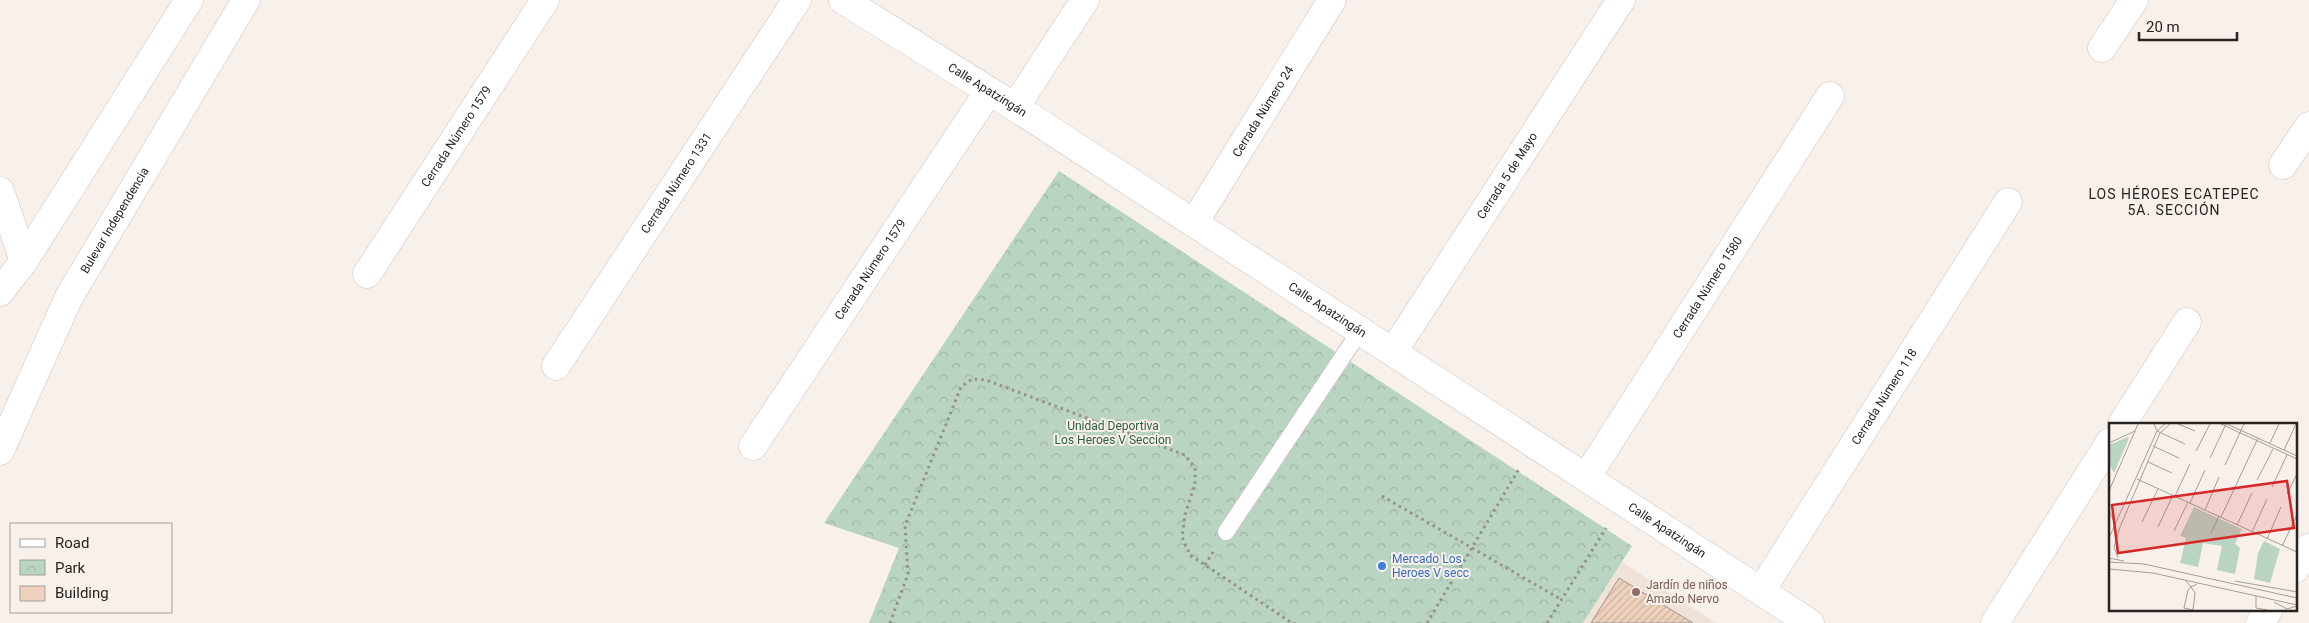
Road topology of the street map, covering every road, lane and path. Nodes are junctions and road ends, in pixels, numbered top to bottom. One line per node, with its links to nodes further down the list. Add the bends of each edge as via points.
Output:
1 (189, 0): 19 (street)
2 (246, 0): 30 (street, Bulevar Independencia, via 69,297)
3 (545, 0): 20 (street, Cerrada Número 1579)
4 (797, 0): 25 (street, Cerrada Número 1331)
5 (843, 0): 11 (street, Calle Apatzingán)
6 (1084, 0): 13 (street)
7 (1332, 0): 18 (street, Cerrada Número 24)
8 (1621, 0): 24 (street, Cerrada 5 de Mayo)
9 (2134, 0): 10 (street)
10 (2102, 48)
11 (988, 91): 13 (street, Calle Apatzingán); 29 (street, Cerrada Número 1579)
12 (1830, 96): 31 (street, Cerrada Número 1580)
13 (1015, 107): 18 (street, Calle Apatzingán)
14 (2309, 126): 15 (street)
15 (2283, 165)
16 (0, 191): 19 (street)
17 (2008, 202): 38 (street, Cerrada Número 118)
18 (1194, 223): 23 (street, Calle Apatzingán)
19 (24, 261): 21 (street)
20 (367, 274)
21 (0, 292)
22 (2187, 322): 26 (street)
23 (1360, 331): 24 (street, Calle Apatzingán); 34 (lane)
24 (1393, 352): 27 (street, Calle Apatzingán)
25 (556, 366)
26 (2123, 423)
27 (1534, 444): 31 (street, Calle Apatzingán); 35 (path)
28 (2109, 444): 46 (street)
29 (754, 446)
30 (0, 451)
31 (1586, 478): 33 (street, Calle Apatzingán)
32 (1382, 496): 35 (path)
33 (1623, 502): 38 (street, Calle Apatzingán); 39 (path)
34 (1226, 532)
35 (1472, 548): 39 (path); 43 (path)
36 (2309, 548): 37 (street)
37 (2296, 568)
38 (1761, 591): 45 (street, Calle Apatzingán)
39 (1562, 600): 44 (path)
40 (2268, 610): 47 (street)
41 (890, 623): 42 (path, via 908,574 905,526 961,387 972,379 986,380 1185,454 1195,468 1195,484 1185,514 1182,537 1190,555)
42 (1292, 623)
43 (1427, 623)
44 (1547, 623)
45 (1810, 623)
46 (1995, 623)
47 (2260, 623)

